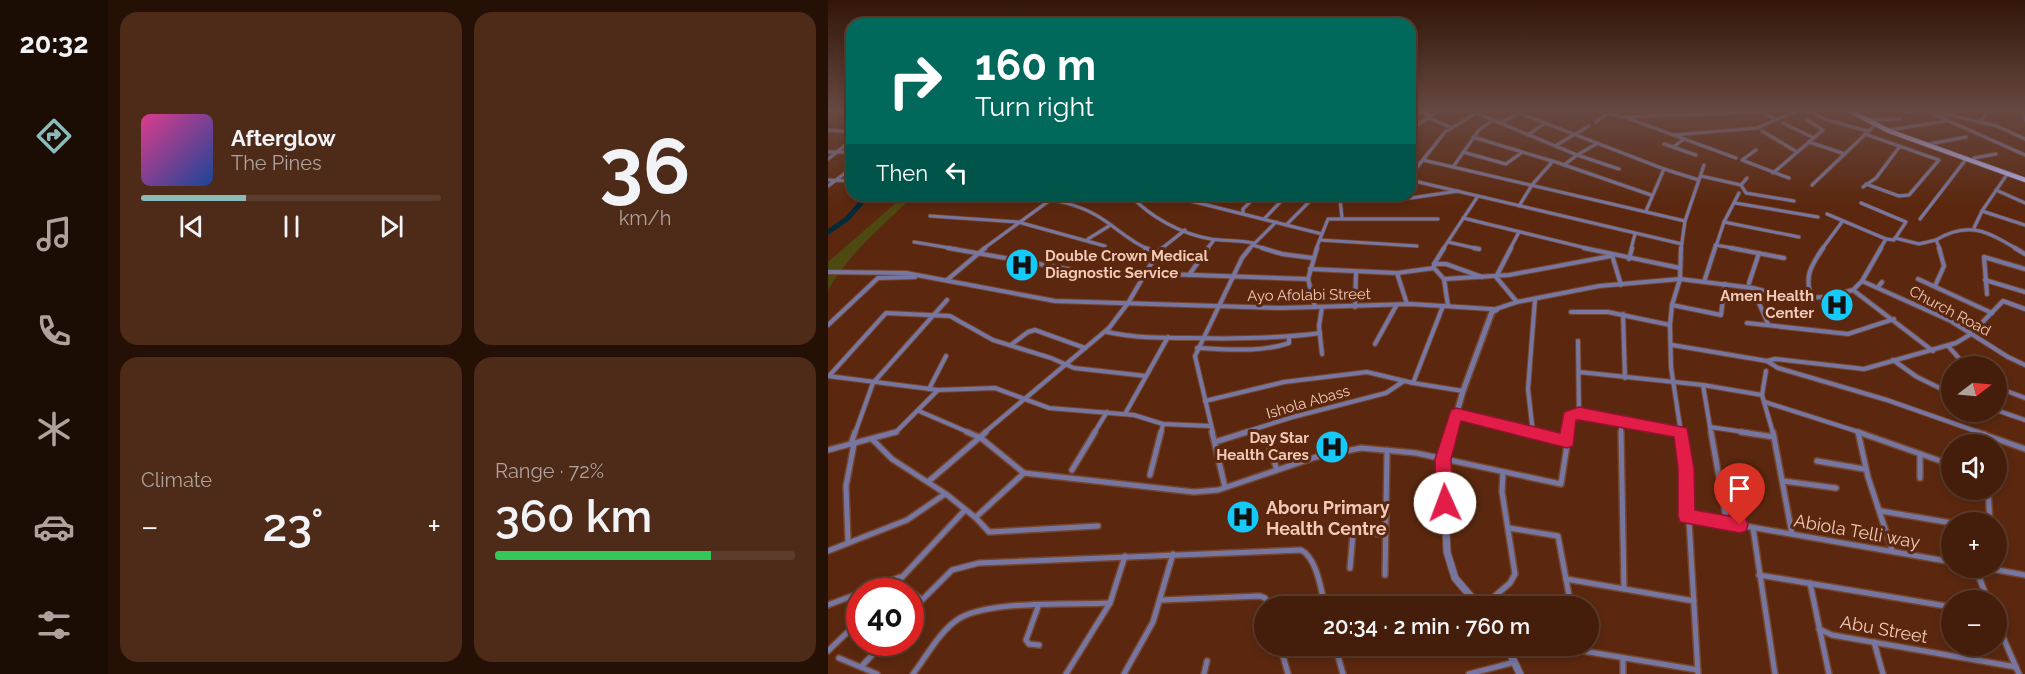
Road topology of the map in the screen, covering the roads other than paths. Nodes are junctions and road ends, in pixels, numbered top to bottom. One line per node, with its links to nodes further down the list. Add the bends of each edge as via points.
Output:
1 (1439, 140): 40 (street)
2 (1471, 140): 28 (street)
3 (1483, 140): 30 (street)
4 (1541, 140): 21 (street)
5 (1564, 140): 21 (street)
6 (1595, 140): 16 (street)
7 (1682, 140): 23 (street)
8 (1688, 140): 36 (street)
9 (1778, 140): 29 (street)
10 (1859, 140): 31 (street)
11 (1885, 140): 22 (street)
12 (1917, 140): 19 (main road)
13 (1918, 140): 19 (main road)
14 (1947, 140): 19 (street)
15 (1992, 140): 35 (street)
16 (1599, 142): 33 (street); 46 (street)
17 (1809, 142): 29 (street); 31 (street)
18 (1664, 144): 23 (street)
19 (1928, 144): 37 (main road); 38 (main road)
20 (846, 145): 26 (street)
21 (1555, 146): 33 (street)
22 (1900, 146): 22 (street, via 1939,160 1909,195 1864,186 1876,178)
23 (1673, 147): 34 (street)
24 (1756, 150): 49 (street, via 1742,160)
25 (828, 152): 26 (street)
26 (837, 152): 27 (street); 39 (street)
27 (846, 152)
28 (1463, 152): 30 (street, via 1506,164); 44 (street)
29 (1797, 152): 49 (street)
30 (1521, 153): 41 (street)
31 (1845, 154): 61 (street)
32 (1996, 154): 38 (street)
33 (1577, 155): 42 (street); 45 (street)
34 (1696, 155)
35 (2025, 155)
36 (1736, 158)
37 (1967, 158): 50 (main road); 93 (street)
38 (1974, 158): 54 (main road)
39 (828, 159)
40 (1423, 160): 44 (street); 47 (street)
41 (1553, 161): 42 (street); 59 (street)
42 (1564, 165): 66 (street)
43 (1704, 165): 51 (street)
44 (1453, 167): 59 (street)
45 (1619, 169)
46 (1664, 169): 51 (street); 66 (street)
47 (1416, 170)
48 (846, 173): 57 (street)
49 (1773, 173): 53 (street)
50 (2008, 173): 54 (main road); 63 (street)
51 (1700, 178): 60 (street); 94 (street)
52 (1747, 178): 60 (street)
53 (1789, 178)
54 (2025, 179)
55 (828, 180): 57 (street)
56 (1416, 180): 64 (street)
57 (835, 181): 58 (street); 62 (street)
58 (846, 181)
59 (1532, 185): 81 (street); 82 (street)
60 (1741, 185): 76 (street, via 1746,193)
61 (1812, 185)
62 (828, 186)
63 (1996, 190): 80 (street); 83 (street)
64 (1458, 191): 67 (street); 68 (street)
65 (1739, 193): 78 (street)
66 (1651, 195): 82 (street)
67 (1478, 196): 81 (street); 90 (street)
68 (1416, 197)
69 (1049, 201): 95 (street); 101 (street, via 1093,213)
70 (1136, 201): 103 (street)
71 (1190, 201): 84 (street)
72 (1246, 201): 77 (street)
73 (1281, 201): 88 (street)
74 (1310, 201): 99 (street)
75 (1341, 201): 89 (street)
76 (1794, 201)
77 (1250, 202): 84 (street)
78 (1735, 203): 87 (street); 97 (street)
79 (1861, 203): 108 (street, via 1905,220)
80 (2025, 203)
81 (1519, 206): 106 (street)
82 (1646, 211): 94 (street)
83 (1982, 211): 100 (street); 102 (street)
84 (1243, 213): 88 (street)
85 (1827, 214): 98 (street)
86 (930, 216): 95 (street)
87 (1818, 217)
88 (1264, 218): 96 (street)
89 (1342, 218): 91 (street); 92 (street)
90 (1463, 218): 104 (street); 115 (street)
91 (1328, 219): 105 (street)
92 (1438, 219)
93 (1920, 219)
94 (1684, 221): 117 (street)
95 (1018, 222): 109 (street); 124 (street)
96 (1276, 222): 99 (street); 116 (street)
97 (1724, 222): 107 (street); 118 (street)
98 (1842, 222): 111 (street); 162 (street, via 1809,275 1807,285)
99 (1286, 225): 105 (street)
100 (2025, 225)
101 (1109, 226): 109 (street); 122 (street)
102 (1974, 228): 113 (street, via 1951,231); 125 (street)
103 (1185, 230): 110 (street); 122 (street)
104 (1519, 232): 126 (street); 140 (street)
105 (1322, 234): 112 (street)
106 (1635, 234): 117 (street); 129 (street)
107 (1799, 237)
108 (1895, 238): 111 (street); 113 (street, via 1916,244)
109 (1088, 239): 119 (street)
110 (1214, 239): 116 (street); 138 (street)
111 (1886, 239): 149 (street)
112 (1320, 240): 120 (street); 127 (street)
113 (1936, 240): 155 (street, via 1945,262)
114 (914, 242): 124 (street)
115 (1448, 242): 121 (street); 130 (street)
116 (1253, 244): 127 (street, via 1281,254); 139 (street)
117 (1682, 244): 131 (street)
118 (1715, 245): 123 (street); 150 (street)
119 (1105, 246)
120 (1417, 246)
121 (1479, 249)
122 (1158, 252): 136 (street)
123 (1759, 253): 128 (street); 152 (street)
124 (978, 254): 136 (street, via 1078,271); 148 (street)
125 (2025, 254)
126 (1612, 255): 129 (street); 140 (street); 154 (street)
127 (1313, 258): 132 (street)
128 (1784, 258)
129 (1629, 259): 131 (street)
130 (1434, 266): 137 (street); 142 (street, via 1446,264); 144 (street)
131 (1680, 268): 145 (street)
132 (1310, 269): 135 (street); 143 (street)
133 (2025, 269): 147 (street, via 1984,256)
134 (828, 272): 141 (street, via 890,272)
135 (1356, 272): 137 (street); 173 (street)
136 (1146, 273): 138 (street); 165 (street)
137 (1397, 273): 166 (street)
138 (1188, 276): 139 (street)
139 (1233, 277): 143 (street); 169 (street)
140 (1496, 277): 142 (street); 164 (street)
141 (931, 278): 148 (street, Ayo Afolabi Street); 183 (street, via 880,277)
142 (1484, 278): 144 (street)
143 (1308, 279): 171 (street)
144 (1444, 279): 170 (street)
145 (1680, 279): 150 (street); 154 (street); 168 (street)
146 (1918, 279): 155 (street)
147 (1984, 280): 159 (street); 160 (street)
148 (946, 281): 165 (street, Ayo Afolabi Street, via 1033,299)
149 (1862, 281): 156 (street, Church Road); 158 (street)
150 (1704, 282): 153 (street)
151 (1882, 282): 156 (street)
152 (1749, 283)
153 (1725, 284): 157 (street); 168 (street, via 1721,315)
154 (1621, 285): 161 (street)
155 (1935, 286): 177 (street)
156 (1878, 287): 187 (street, Church Road)
157 (1752, 288): 162 (street); 182 (street)
158 (1854, 290): 162 (street); 180 (street)
159 (2025, 292)
160 (1987, 294)
161 (1535, 299): 164 (street); 239 (street, via 1528,389)
162 (1812, 299)
163 (947, 300): 179 (street)
164 (1517, 302): 175 (street)
165 (1128, 303): 169 (street, Ayo Afolabi Street); 185 (street)
166 (1407, 304): 167 (street, Ayo Afolabi Street); 170 (street, Ayo Afolabi Street)
167 (1397, 305): 173 (street, Ayo Afolabi Street); 192 (street)
168 (1672, 305): 184 (street)
169 (1217, 306): 171 (street, Ayo Afolabi Street); 190 (street)
170 (1446, 306): 175 (street, Ayo Afolabi Street); 214 (street)
171 (1315, 307): 172 (street, Ayo Afolabi Street)
172 (1322, 307): 173 (street, Ayo Afolabi Street); 186 (street)
173 (1355, 307)
174 (2025, 309): 177 (street, via 2004,300)
175 (1493, 310): 219 (street)
176 (1571, 312): 178 (street)
177 (1992, 313): 187 (street)
178 (1623, 314): 184 (street); 210 (street)
179 (936, 315): 193 (street, via 956,318 993,340); 208 (street, via 886,313); 213 (street)
180 (1894, 319): 182 (street, via 1848,334); 198 (street)
181 (1747, 323): 182 (street)
182 (1768, 324)
183 (828, 325)
184 (1670, 325): 194 (street)
185 (1106, 332): 188 (street); 196 (street)
186 (1320, 333): 189 (street); 199 (street)
187 (1971, 334): 195 (street); 205 (street, Church Road)
188 (1167, 338): 190 (street); 209 (street)
189 (1289, 338): 190 (street); 197 (street, via 1287,345)
190 (1202, 339): 197 (street)
191 (1578, 341): 207 (street)
192 (1375, 344)
193 (1012, 345): 196 (street, via 1035,330); 204 (street)
194 (1672, 345): 203 (street); 212 (street)
195 (1948, 346): 198 (street); 201 (street)
196 (1085, 348): 204 (street)
197 (1197, 348): 224 (street)
198 (1933, 351): 202 (street)
199 (1322, 354)
200 (946, 356): 216 (street)
201 (1957, 356)
202 (1893, 360): 203 (street, via 1857,369); 217 (street)
203 (1767, 361): 240 (street, via 1778,368)
204 (1066, 364): 209 (street, via 1084,370); 222 (street)
205 (2025, 365)
206 (1766, 370): 221 (street)
207 (1580, 372): 210 (street); 230 (street)
208 (829, 376): 213 (street)
209 (1146, 376): 228 (street)
210 (1625, 378): 212 (street)
211 (1404, 381): 214 (street); 224 (street, via 1367,372 1284,382); 245 (street, Ishola Abass, via 1386,393)
212 (1673, 382): 215 (street); 237 (street)
213 (873, 383): 216 (street); 247 (street)
214 (1413, 383): 219 (street)
215 (1703, 385): 221 (street); 236 (street)
216 (929, 389): 218 (street)
217 (1941, 389)
218 (938, 390): 222 (street, via 986,387); 226 (street)
219 (1463, 391): 229 (street)
220 (2007, 391): 223 (street)
221 (1762, 395): 225 (street)
222 (1025, 398): 227 (street, via 1049,408); 242 (street)
223 (2025, 398)
224 (1205, 401): 235 (street)
225 (1765, 402): 238 (street); 241 (street)
226 (919, 411): 242 (street); 243 (street, via 894,434)
227 (1107, 412): 228 (street); 257 (street)
228 (1125, 414): 234 (street)
229 (1456, 414): 239 (street); 253 (street)
230 (1579, 414): 233 (street); 244 (street, via 1569,416)
231 (2007, 414): 232 (street)
232 (2025, 420)
233 (1621, 422): 237 (street); 294 (street)
234 (1162, 424): 235 (street); 261 (street)
235 (1210, 426): 245 (street)
236 (1710, 427): 241 (street); 273 (street)
237 (1681, 432): 270 (street)
238 (1858, 432): 252 (street); 256 (street)
239 (1533, 434): 244 (street)
240 (1984, 434)
241 (1774, 437): 263 (street)
242 (981, 438): 260 (street); 264 (street)
243 (873, 440): 247 (street); 264 (street, via 899,466)
244 (1567, 441): 259 (street, via 1561,484)
245 (1215, 442): 265 (street)
246 (2007, 442): 249 (street)
247 (852, 444): 250 (street); 279 (street, via 846,486)
248 (1270, 449): 258 (street)
249 (2025, 449)
250 (828, 450)
251 (1387, 450): 253 (street); 258 (street, via 1351,449); 277 (street)
252 (1920, 454): 255 (street); 262 (street)
253 (1443, 459): 259 (street); 297 (street, via 1447,552 1455,578)
254 (1817, 461): 256 (street)
255 (1941, 461)
256 (1864, 469): 269 (street)
257 (1072, 470)
258 (1277, 470): 265 (street)
259 (1503, 472): 275 (street, via 1502,492)
260 (1024, 473): 265 (street, via 1194,492); 271 (street)
261 (1150, 476)
262 (1920, 478)
263 (1783, 481): 266 (street); 278 (street)
264 (929, 482): 267 (street)
265 (1225, 487)
266 (1836, 488)
267 (945, 494): 268 (street); 279 (street, via 907,520)
268 (965, 510): 271 (street); 290 (street)
269 (1881, 511): 272 (street); 280 (street)
270 (1686, 516): 273 (street, Abiola Telli way); 303 (street)
271 (976, 517): 274 (street, via 989,532)
272 (1941, 521)
273 (1727, 523): 276 (street, Abiola Telli way)
274 (1098, 526)
275 (1509, 528): 292 (street, via 1558,536); 298 (street, via 1515,574 1510,584)
276 (1753, 528): 278 (street, Abiola Telli way); 288 (street)
277 (1385, 534): 285 (street, via 1353,533); 287 (street)
278 (1792, 534): 280 (street, Abiola Telli way)
279 (848, 542): 281 (street)
280 (1892, 550): 284 (street, Abiola Telli way)
281 (828, 551)
282 (1173, 554): 283 (street); 296 (street, via 1300,550 1307,553); 302 (street)
283 (1125, 556): 301 (street, via 963,566 952,570); 304 (street)
284 (1941, 560)
285 (1350, 568)
286 (2007, 572): 289 (street)
287 (1385, 575)
288 (1759, 575): 293 (street); 336 (street)
289 (2025, 575)
290 (903, 576): 291 (street)
291 (898, 578)
292 (1566, 579): 294 (street); 299 (street)
293 (1810, 583): 306 (street); 308 (street)
294 (1624, 589): 303 (street)
295 (1254, 596): 302 (street)
296 (1322, 596)
297 (1471, 596)
298 (1491, 596)
299 (1569, 596)
300 (846, 598): 305 (street)
301 (924, 598)
302 (1161, 600): 329 (street)
303 (1694, 601): 325 (street)
304 (1110, 603): 307 (street); 328 (street)
305 (828, 605)
306 (1941, 605)
307 (1038, 607): 311 (street, via 1026,640); 327 (street, via 967,614 950,626)
308 (1819, 628): 310 (street, Abu Street, via 1824,633); 337 (street)
309 (846, 634): 313 (street)
310 (1875, 642): 324 (street, Abu Street); 338 (street)
311 (1039, 645)
312 (2007, 646): 324 (street)
313 (828, 651)
314 (1599, 654): 320 (street)
315 (871, 656): 323 (street)
316 (1283, 656): 331 (street)
317 (1338, 656): 332 (street)
318 (1512, 656): 322 (street)
319 (839, 658): 323 (street)
320 (1623, 658): 325 (street); 335 (street)
321 (1207, 661): 330 (street)
322 (1515, 661): 333 (street); 334 (street)
323 (861, 667): 326 (street)
324 (2016, 667): 339 (street)
325 (1698, 672)
326 (877, 674)
327 (913, 674)
328 (1066, 674)
329 (1124, 674)
330 (1203, 674)
331 (1288, 674)
332 (1343, 674)
333 (1468, 674)
334 (1520, 674)
335 (1623, 674)
336 (1775, 674)
337 (1829, 674)
338 (1883, 674)
339 (2019, 674)

